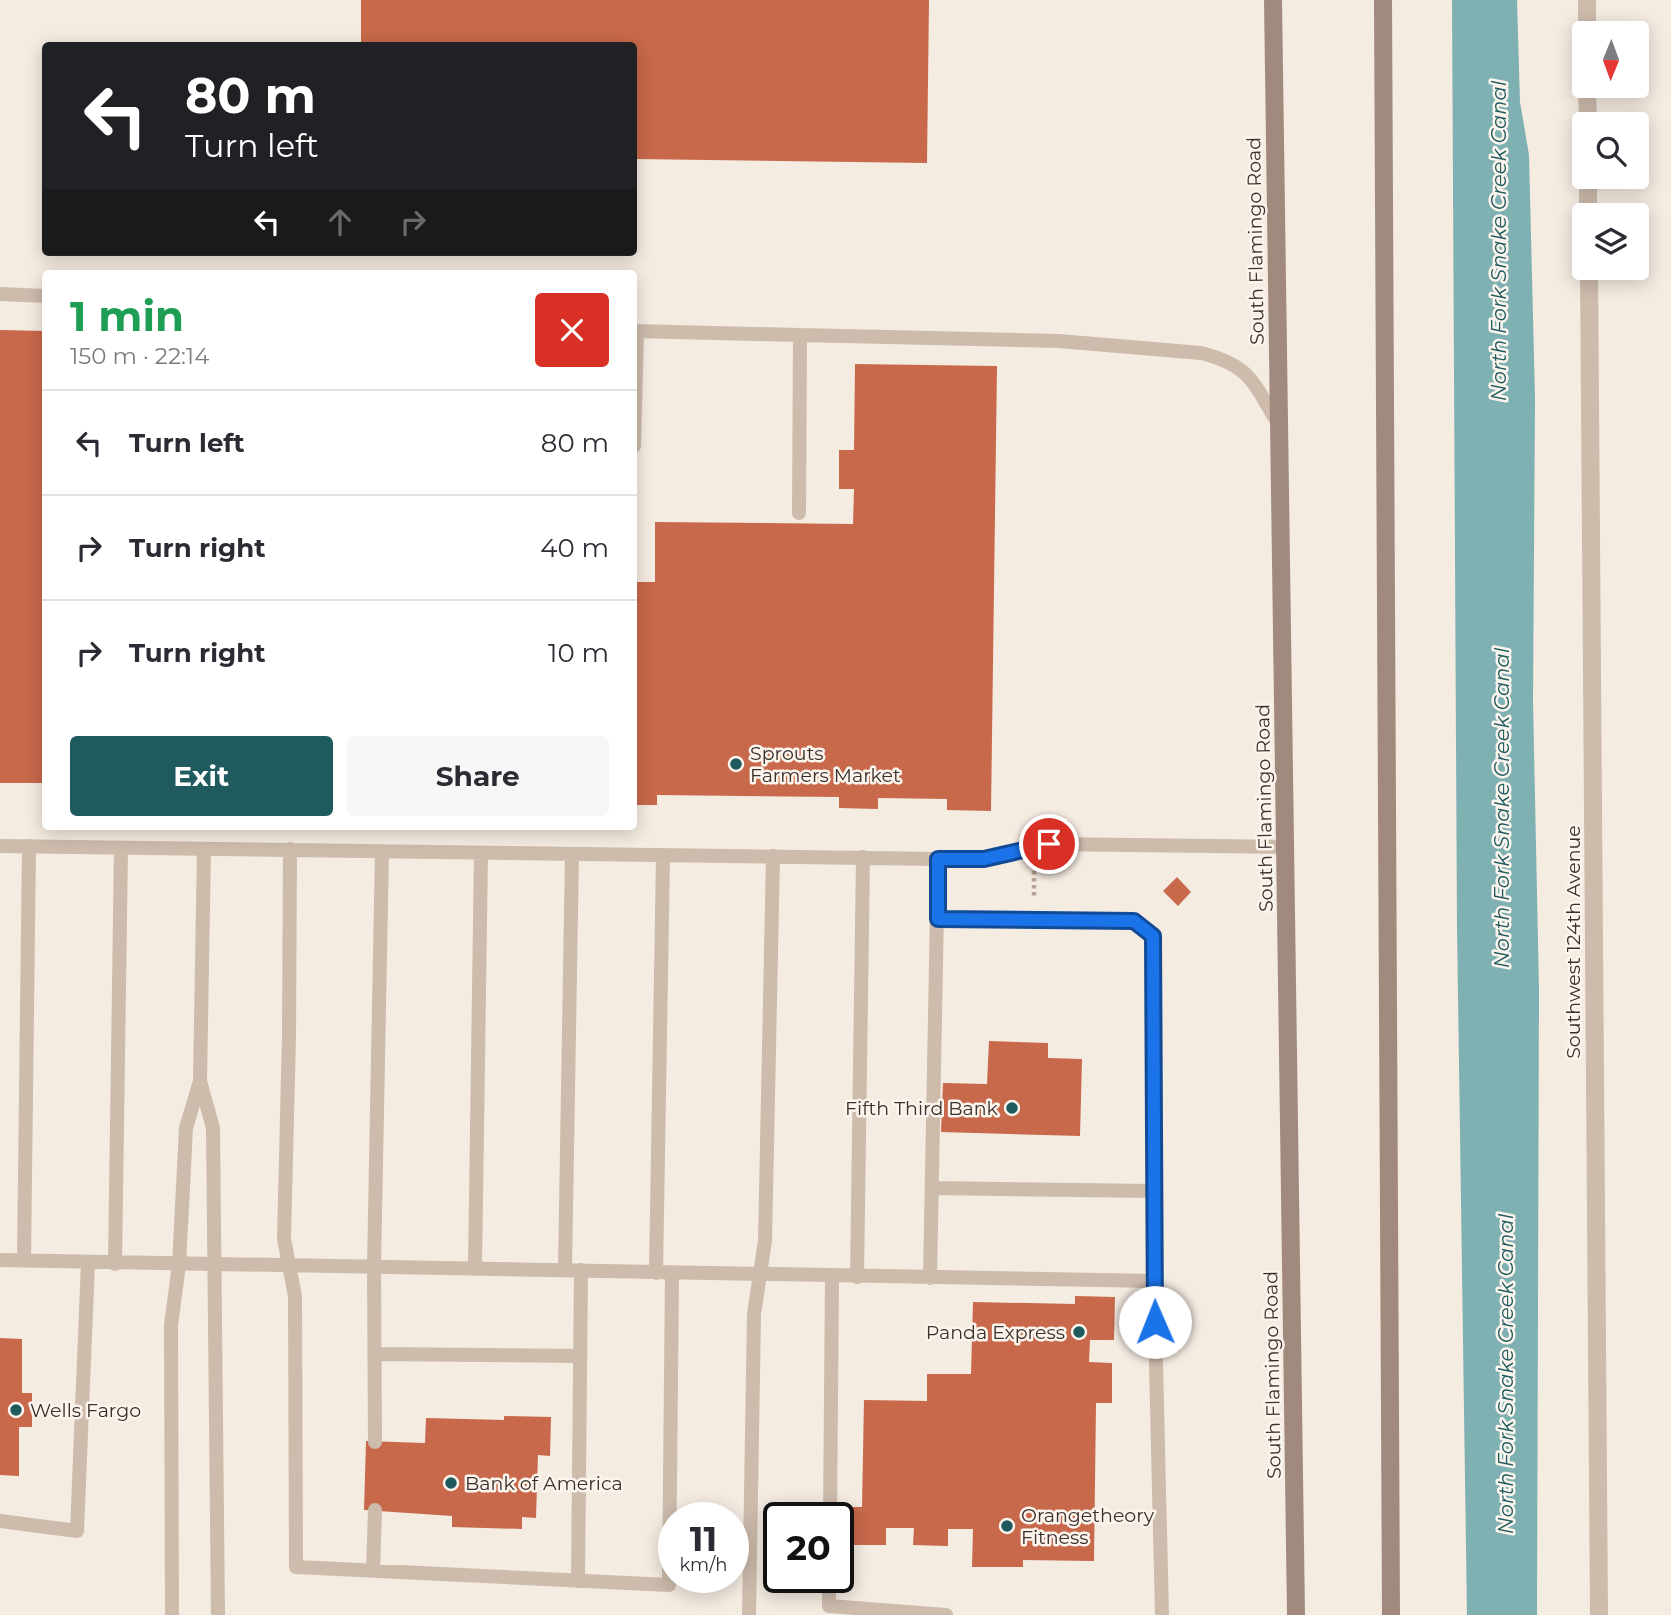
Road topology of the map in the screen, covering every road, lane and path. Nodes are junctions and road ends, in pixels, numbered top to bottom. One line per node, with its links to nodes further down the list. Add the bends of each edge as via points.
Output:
1 (1273, 0): 10 (main road, South Flamingo Road)
2 (1383, 0): 64 (main road)
3 (1587, 0): 4 (street)
4 (1587, 21)
5 (1589, 280): 65 (street, Southwest 124th Avenue)
6 (0, 294): 7 (lane)
7 (42, 296)
8 (637, 331): 9 (lane)
9 (800, 335): 10 (lane, via 1059,341 1149,347 1222,359 1247,372); 11 (lane)
10 (1279, 425): 14 (main road, South Flamingo Road)
11 (799, 513)
12 (0, 846): 13 (lane)
13 (29, 846): 15 (lane); 32 (lane)
14 (1286, 847): 18 (lane, via 1049,844); 63 (main road, South Flamingo Road)
15 (121, 848): 16 (lane); 34 (lane)
16 (204, 849): 17 (lane); 28 (lane)
17 (289, 849): 19 (lane); 38 (lane, via 284,1238)
18 (1033, 849): 25 (lane, via 984,859); 27 (path)
19 (382, 851): 20 (lane); 37 (lane)
20 (481, 853): 21 (lane); 39 (lane)
21 (572, 854): 22 (lane); 40 (lane)
22 (663, 855): 23 (lane); 42 (lane)
23 (772, 856): 24 (lane); 44 (lane, via 765,1241)
24 (863, 857): 25 (lane); 46 (lane)
25 (938, 859): 26 (lane)
26 (938, 919): 27 (lane); 29 (lane)
27 (1035, 920): 30 (lane, via 1134,921 1153,936)
28 (200, 1081): 35 (lane, via 186,1128); 36 (lane, via 212,1128)
29 (932, 1188): 30 (lane); 47 (lane)
30 (1154, 1191): 48 (lane)
31 (0, 1260): 32 (lane)
32 (24, 1260): 33 (lane)
33 (88, 1263): 34 (lane); 54 (lane, via 77,1531)
34 (115, 1264): 35 (lane)
35 (179, 1265): 36 (lane); 58 (lane, via 171,1325)
36 (213, 1265): 38 (lane); 59 (lane)
37 (374, 1266): 38 (lane); 39 (lane); 49 (lane)
38 (290, 1267): 55 (lane, via 295,1296 296,1567)
39 (475, 1268): 40 (lane)
40 (565, 1268): 41 (lane)
41 (581, 1270): 42 (lane); 50 (lane)
42 (656, 1273): 43 (lane)
43 (672, 1274): 44 (lane); 56 (lane, via 669,1586)
44 (760, 1276): 45 (lane); 60 (lane, via 754,1314)
45 (832, 1277): 46 (lane); 52 (lane)
46 (857, 1277): 47 (lane)
47 (930, 1278): 48 (lane)
48 (1154, 1281): 62 (lane)
49 (375, 1354): 50 (lane); 51 (lane)
50 (580, 1356): 56 (lane)
51 (375, 1442)
52 (830, 1502)
53 (374, 1510): 55 (lane)
54 (0, 1521)
55 (373, 1571): 56 (lane)
56 (578, 1581)
57 (829, 1593): 61 (lane, via 829,1606)
58 (172, 1615)
59 (218, 1615)
60 (749, 1615)
61 (946, 1615)
62 (1162, 1615)
63 (1296, 1615)
64 (1391, 1615)
65 (1599, 1615)

